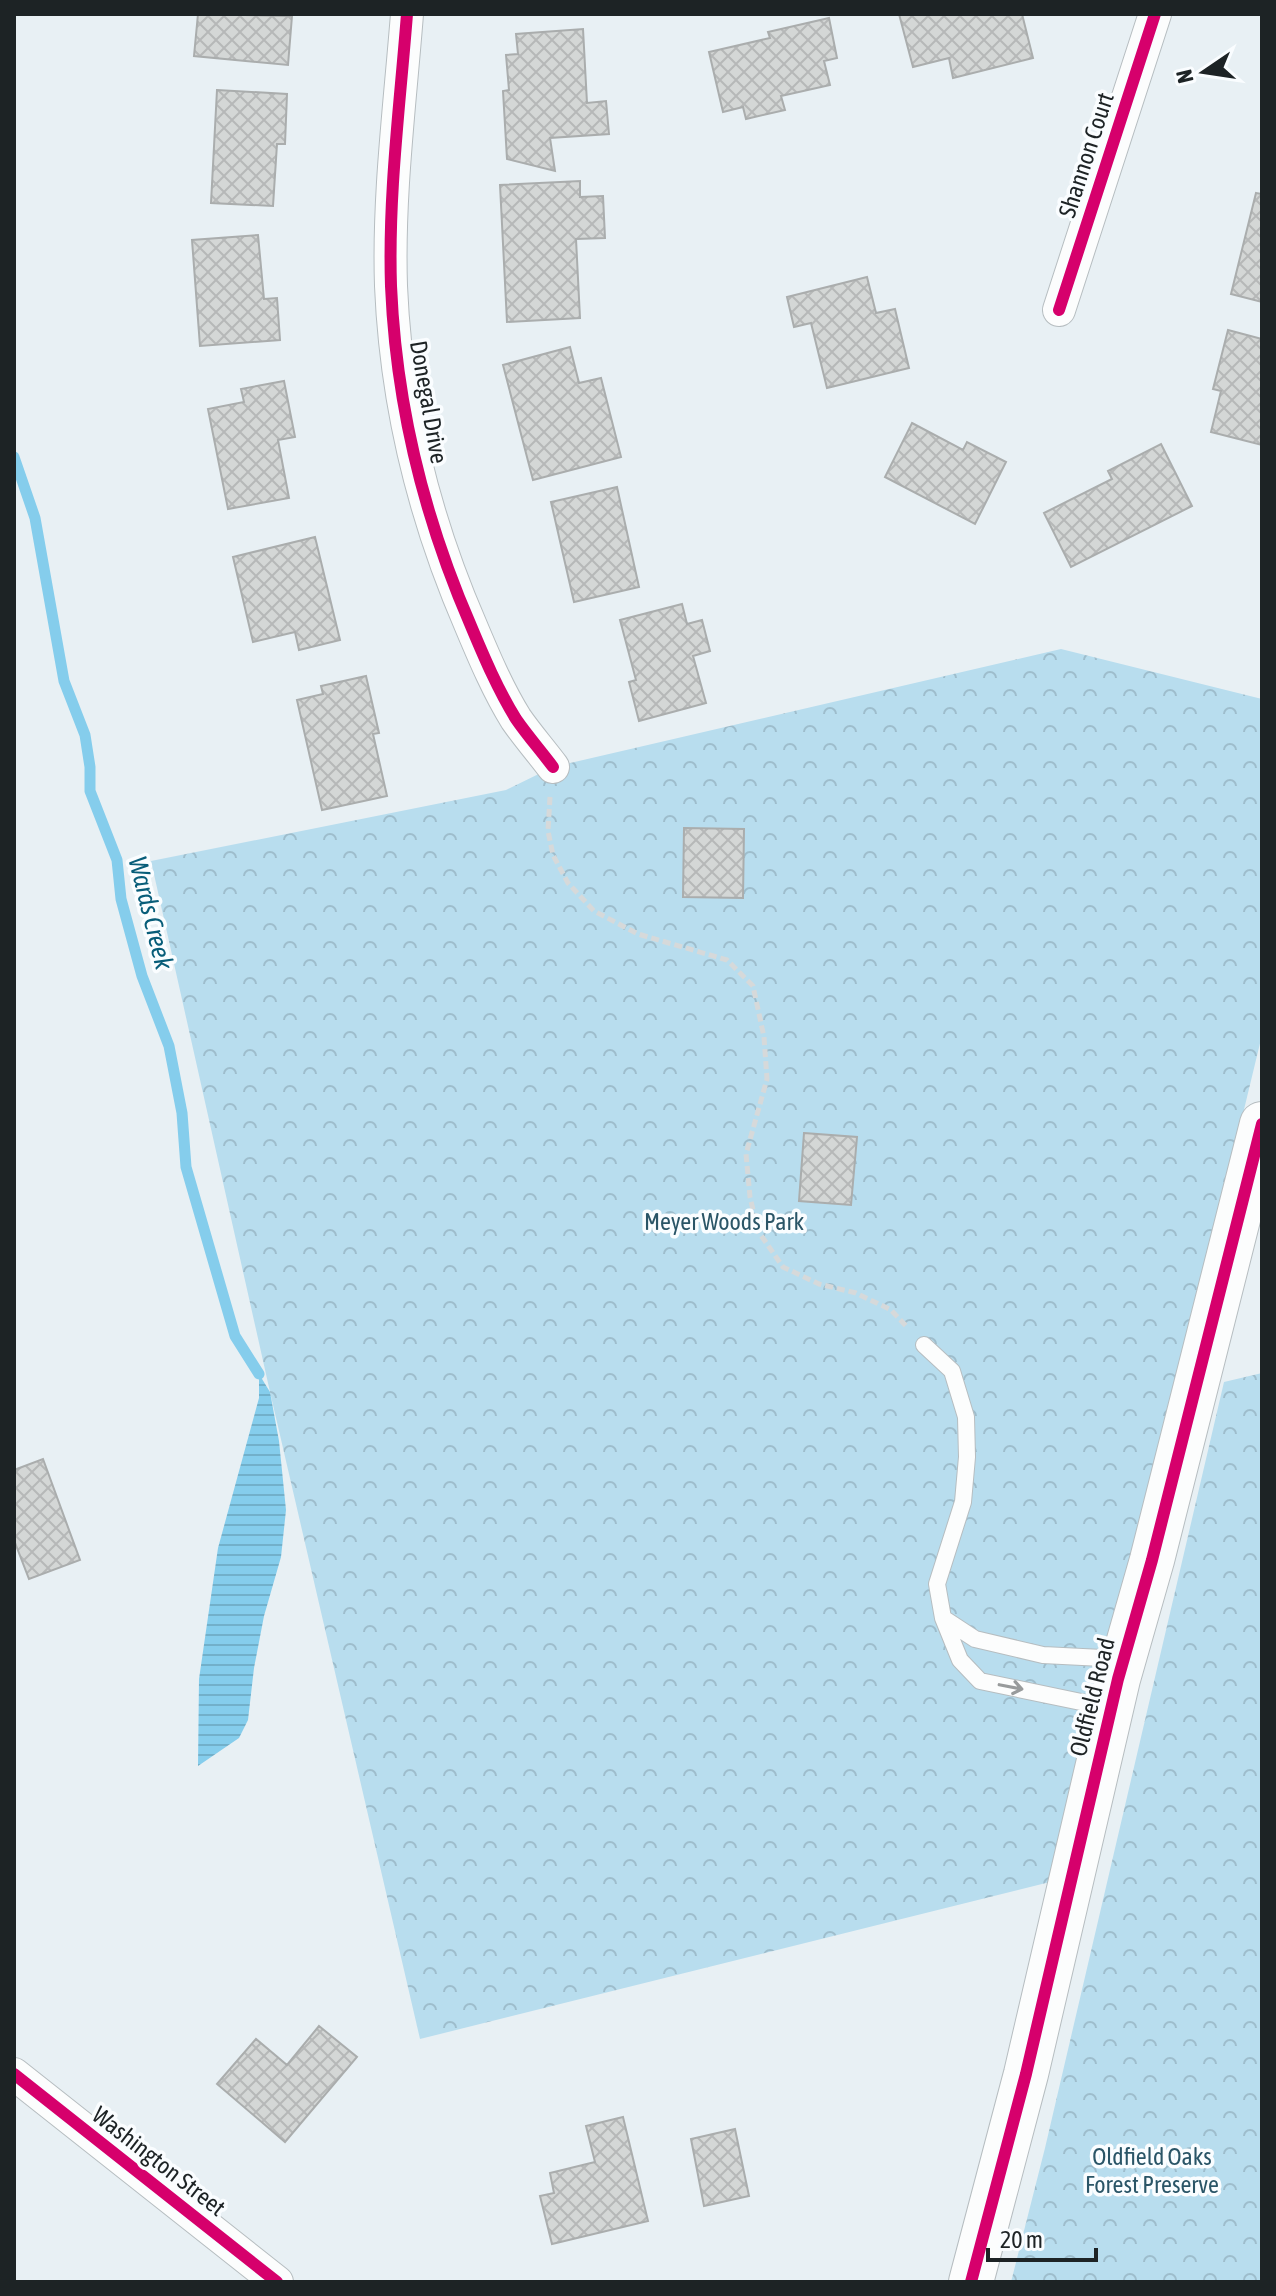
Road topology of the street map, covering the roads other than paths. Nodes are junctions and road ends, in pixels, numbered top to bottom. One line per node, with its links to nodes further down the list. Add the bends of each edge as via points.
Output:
1 (407, 14): 4 (street, Donegal Drive, via 391,219 391,287 404,409 446,570 516,719)
2 (1155, 14): 3 (street, Shannon Court)
3 (1059, 310)
4 (553, 767)
5 (1262, 1124): 8 (street, Oldfield Road)
6 (924, 1345): 7 (lane, via 952,1371 966,1417 963,1502 937,1584)
7 (943, 1618): 8 (lane, via 975,1639 1043,1655); 9 (lane, one-way to 9, via 960,1660 980,1681)
8 (1124, 1659): 9 (street, Oldfield Road)
9 (1111, 1708): 12 (street, Oldfield Road, via 1026,2074)
10 (14, 2074): 11 (street, Washington Street)
11 (277, 2282)
12 (971, 2282)

